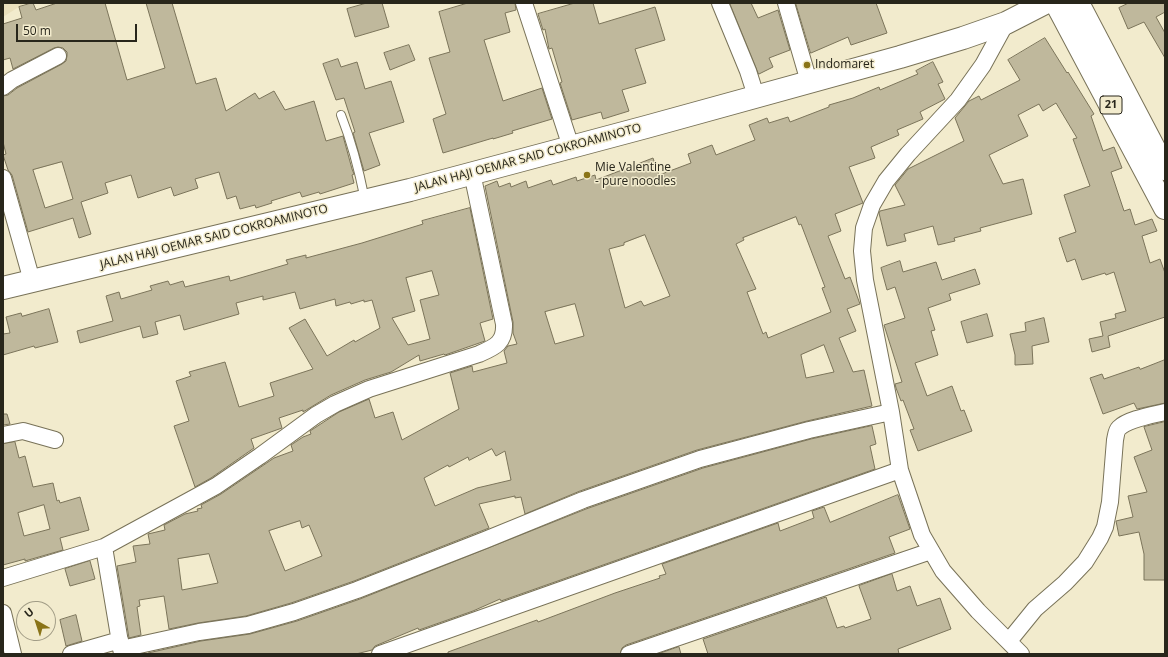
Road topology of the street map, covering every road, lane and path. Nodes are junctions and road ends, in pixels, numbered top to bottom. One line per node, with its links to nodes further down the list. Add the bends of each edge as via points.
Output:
1 (524, 3): 13 (street)
2 (720, 3): 11 (street)
3 (786, 3): 9 (street)
4 (1045, 3): 7 (main road, JALAN HAJI OEMAR SAID COKROAMINOTO)
5 (1056, 3): 18 (main road, 21)
6 (1078, 3): 14 (main road, 21)
7 (1006, 23): 9 (main road, JALAN HAJI OEMAR SAID COKROAMINOTO, via 963,38); 21 (street, via 983,65 958,100 886,180 872,204 864,228 862,251 865,280)
8 (58, 56): 10 (street)
9 (809, 82): 11 (main road, JALAN HAJI OEMAR SAID COKROAMINOTO)
10 (3, 87)
11 (756, 96): 13 (main road, JALAN HAJI OEMAR SAID COKROAMINOTO)
12 (341, 115): 17 (lane, via 359,170)
13 (571, 147): 15 (main road, JALAN HAJI OEMAR SAID COKROAMINOTO)
14 (1165, 169)
15 (472, 173): 17 (main road, JALAN HAJI OEMAR SAID COKROAMINOTO); 26 (street, via 504,324 503,337 498,344 479,354 369,389 336,404 316,415 216,486)
16 (3, 178): 19 (street)
17 (365, 201): 19 (main road, JALAN HAJI OEMAR SAID COKROAMINOTO)
18 (1165, 208)
19 (32, 281): 20 (main road, JALAN HAJI OEMAR SAID COKROAMINOTO)
20 (3, 288)
21 (891, 412): 25 (street); 31 (street, via 809,430 700,459 583,500 357,590 294,612 248,625)
22 (1165, 412): 30 (street, via 1137,419 1120,427 1115,440 1110,502 1100,538 1085,562 1035,609)
23 (3, 435): 24 (street, via 23,431)
24 (55, 440)
25 (900, 470): 27 (street, via 922,535); 34 (street)
26 (104, 547): 28 (street); 31 (street)
27 (931, 551): 30 (street, via 943,571); 35 (street)
28 (3, 578)
29 (3, 613): 32 (street)
30 (1008, 641): 36 (street)
31 (121, 647): 33 (street)
32 (13, 654)
33 (71, 654)
34 (380, 654)
35 (630, 654)
36 (1021, 654)

